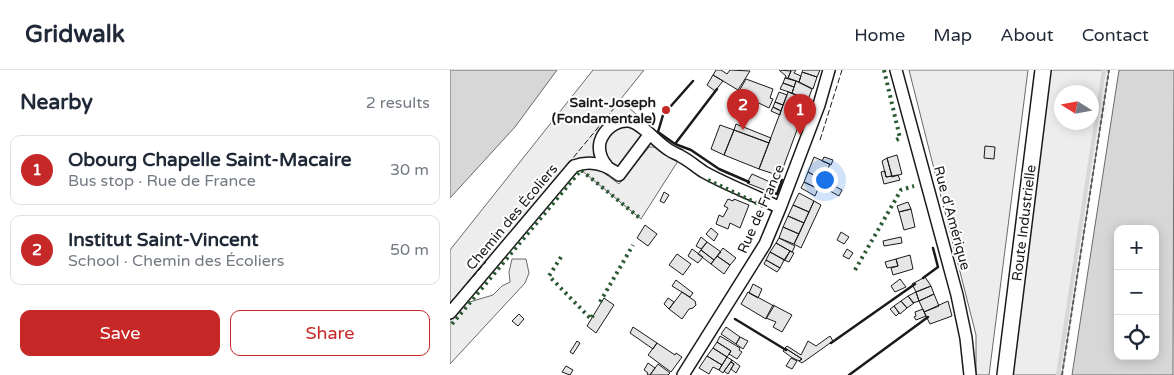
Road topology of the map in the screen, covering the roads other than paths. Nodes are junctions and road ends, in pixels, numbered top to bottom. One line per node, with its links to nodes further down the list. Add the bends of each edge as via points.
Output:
1 (829, 70): 6 (street, Rue de France)
2 (896, 70): 9 (street, Rue d'Amérique, via 958,295)
3 (1043, 70): 10 (main road, Route Industrielle)
4 (649, 135): 5 (street, Chemin des Écoliers, via 619,175); 5 (street, via 629,121 609,128 600,144 602,159); 6 (street, via 704,172)
5 (607, 166): 7 (street, Chemin des Écoliers, via 587,162 574,166)
6 (780, 208): 8 (street, Rue de France, via 765,244)
7 (450, 313)
8 (683, 375)
9 (970, 375)
10 (1005, 375)

